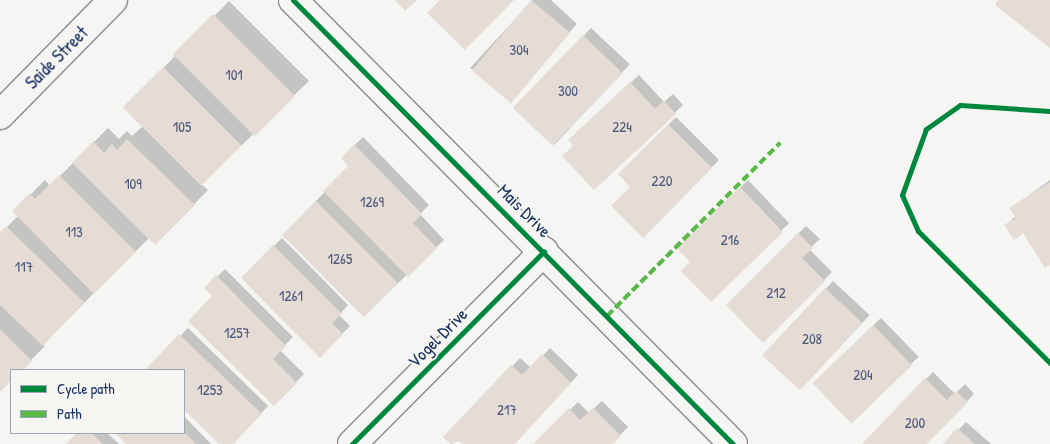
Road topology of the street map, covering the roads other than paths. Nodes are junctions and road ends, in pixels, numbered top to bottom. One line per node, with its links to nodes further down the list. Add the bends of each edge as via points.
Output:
1 (113, 0): 3 (street, Saide Street)
2 (293, 0): 4 (street, Mais Drive)
3 (0, 115)
4 (544, 251): 5 (street, Vogel Drive); 6 (street, Mais Drive)
5 (352, 444)
6 (733, 444)

